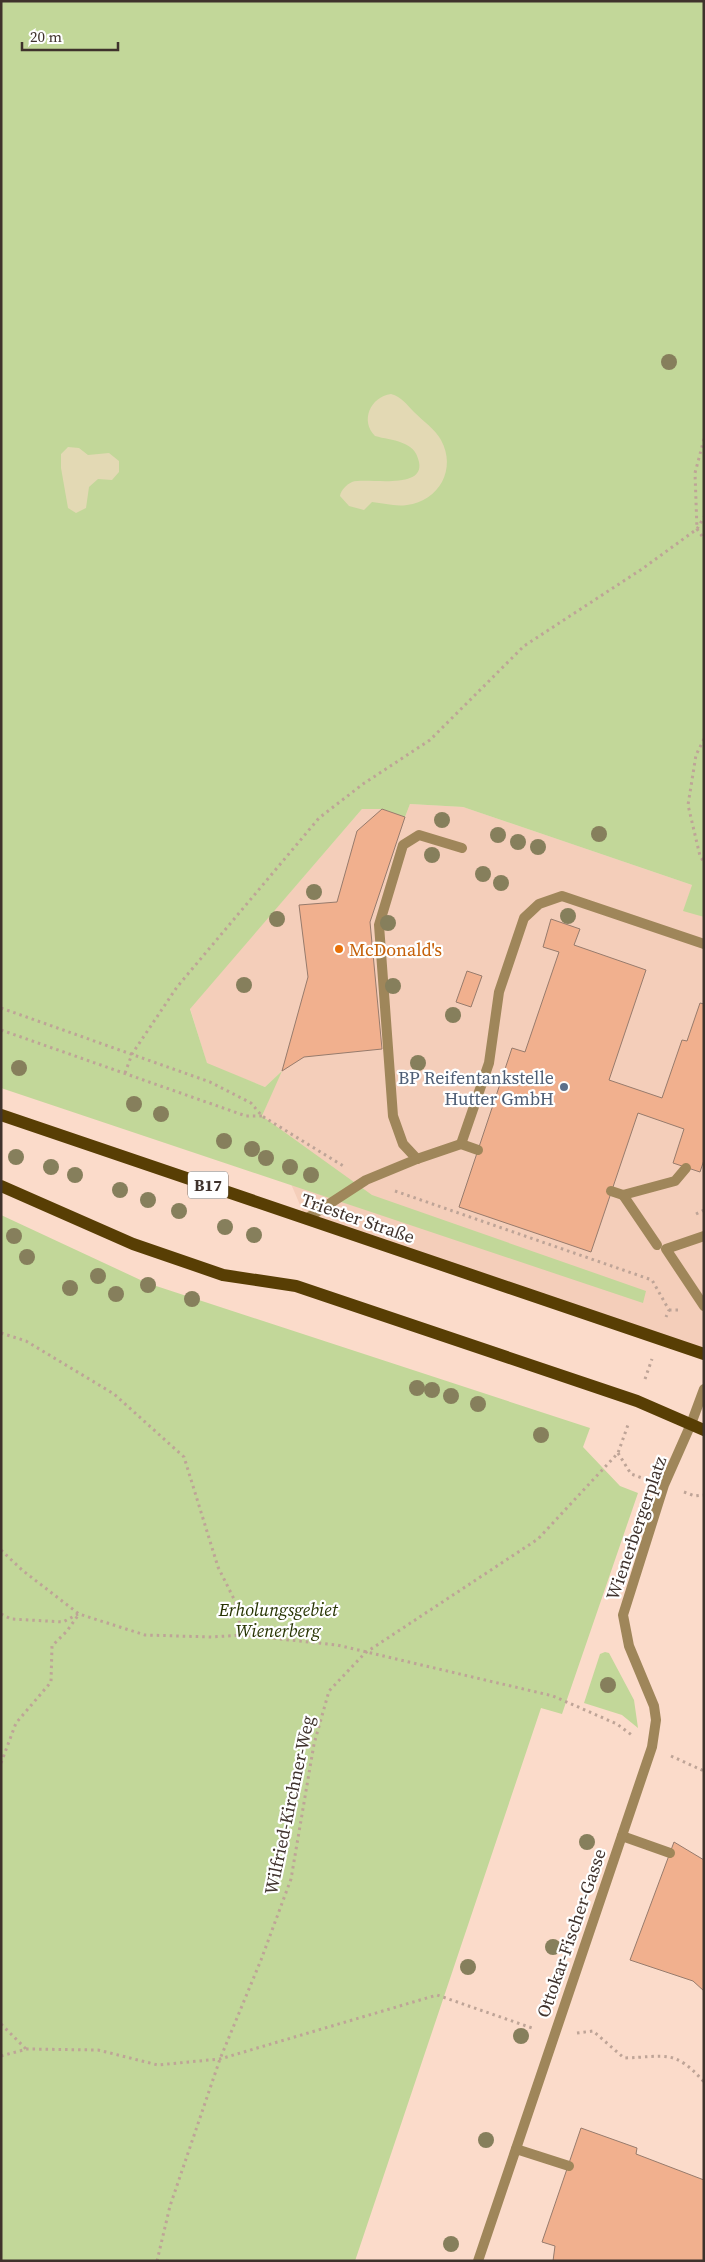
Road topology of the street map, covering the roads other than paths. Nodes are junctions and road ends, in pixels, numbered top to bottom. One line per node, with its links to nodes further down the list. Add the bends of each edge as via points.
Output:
1 (462, 848): 6 (street, via 419,834 403,845 379,925 393,1116 403,1144)
2 (704, 944): 4 (street, via 562,896 538,904 524,918 499,992 489,1063)
3 (1, 1115): 11 (main road, Triester Straße / B17)
4 (461, 1144): 5 (street); 6 (street)
5 (478, 1150)
6 (417, 1159): 11 (street, via 366,1180)
7 (686, 1168): 10 (street, via 675,1181)
8 (1, 1186): 17 (main road, via 142,1247 223,1275 296,1286 637,1401)
9 (611, 1191): 10 (street)
10 (623, 1195): 13 (street)
11 (306, 1219): 15 (main road, Triester Straße / B17)
12 (704, 1236): 13 (street)
13 (661, 1247): 14 (street)
14 (704, 1306)
15 (704, 1354)
16 (704, 1389): 17 (street)
17 (691, 1424): 18 (main road); 19 (street, Wienerbergerplatz, via 664,1485)
18 (704, 1430)
19 (623, 1615): 20 (street, Ottokar-Fischer-Gasse, via 629,1646 654,1706 656,1720 652,1747)
20 (622, 1836): 21 (street); 22 (street, Ottokar-Fischer-Gasse)
21 (670, 1852)
22 (516, 2149): 23 (street); 24 (street, Ottokar-Fischer-Gasse)
23 (569, 2166)
24 (478, 2261)

